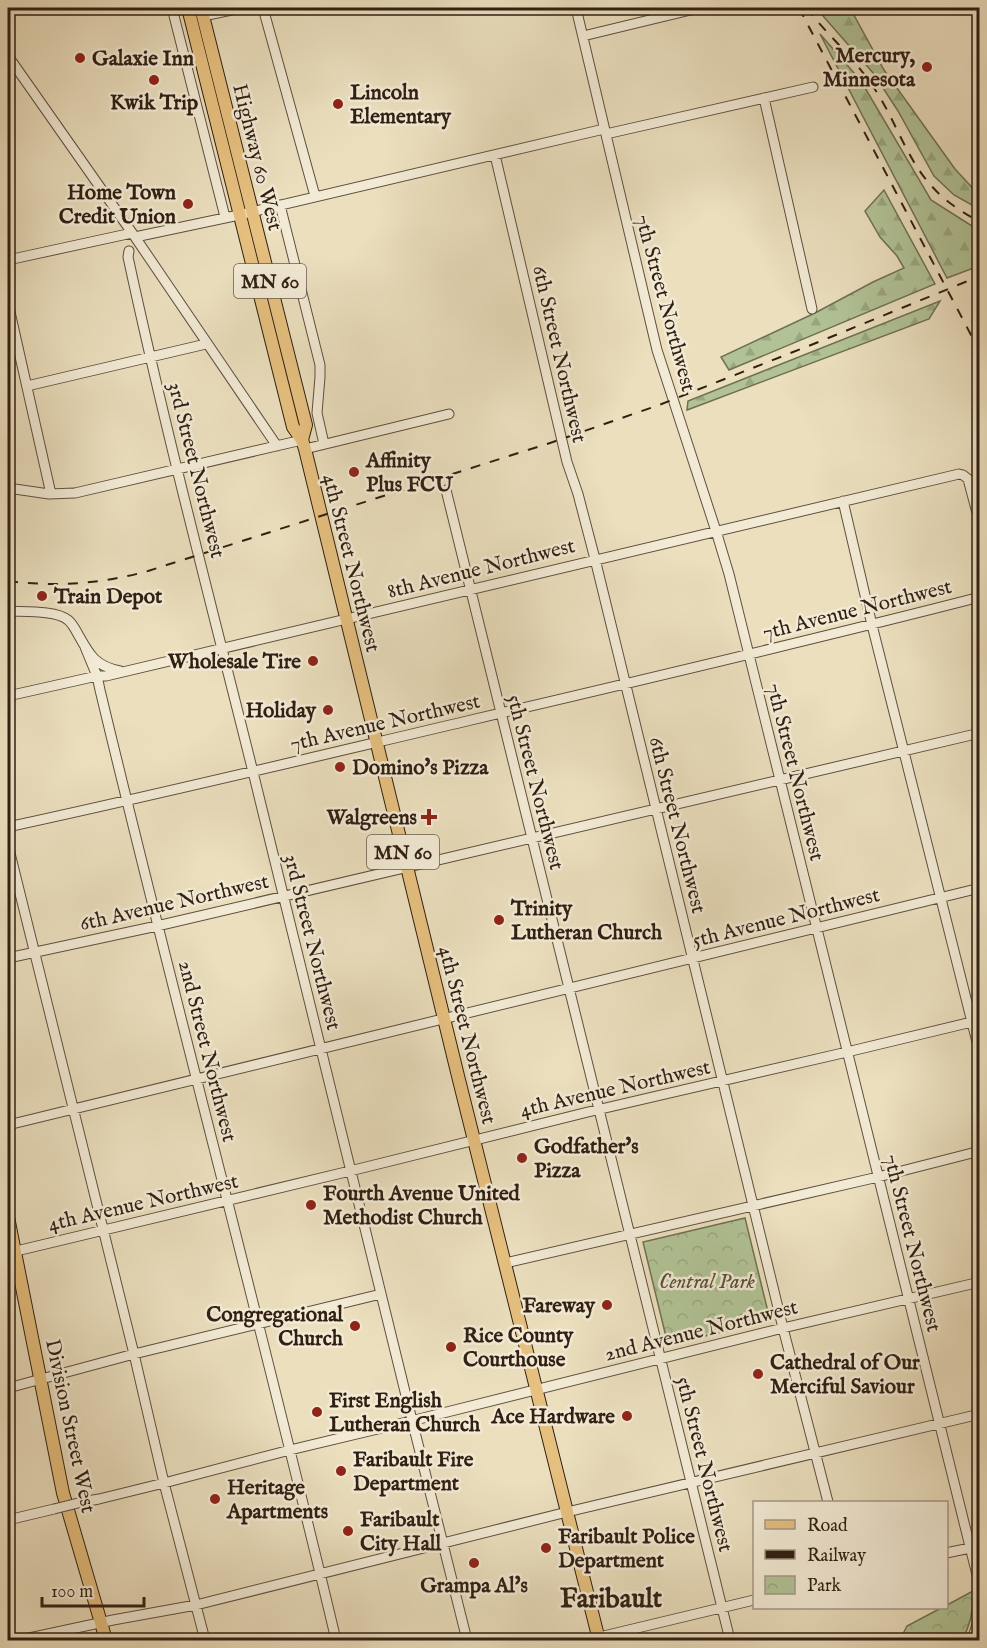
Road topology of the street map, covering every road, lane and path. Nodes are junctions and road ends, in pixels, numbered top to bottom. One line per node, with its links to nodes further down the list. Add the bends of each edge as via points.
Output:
1 (172, 8): 7 (street)
2 (241, 8): 6 (street)
3 (262, 8): 14 (street)
4 (576, 8): 8 (street, 7th Street Northwest)
5 (699, 8): 8 (street)
6 (196, 13): 7 (street); 16 (main road, Highway 60 West / MN 60); 17 (main road, Highway 60 West / MN 60)
7 (176, 23): 18 (street)
8 (583, 36): 12 (street, 7th Street Northwest)
9 (8, 56): 19 (street)
10 (813, 87): 11 (street)
11 (764, 98): 12 (street); 23 (street)
12 (605, 132): 13 (street); 37 (street, 7th Street Northwest, via 657,350)
13 (495, 155): 14 (street); 38 (street, 6th Street Northwest, via 567,462)
14 (315, 196): 15 (street)
15 (280, 204): 16 (street); 28 (street, via 320,365 317,413)
16 (252, 211): 17 (street); 29 (main road, Highway 60 West / MN 60, via 306,424)
17 (239, 215): 18 (street); 29 (main road, Highway 60 West / MN 60, via 293,427)
18 (225, 217): 19 (street)
19 (134, 235): 21 (street); 24 (street)
20 (129, 251): 25 (street, 3rd Street Northwest)
21 (8, 260)
22 (8, 303): 26 (street)
23 (812, 309)
24 (206, 344): 25 (street); 30 (street)
25 (150, 357): 26 (street); 31 (street, 3rd Street Northwest)
26 (27, 386): 34 (street)
27 (450, 414): 28 (street)
28 (324, 444): 29 (street)
29 (303, 445): 30 (street); 42 (main road, 4th Street Northwest / MN 60)
30 (276, 446): 31 (street)
31 (177, 469): 34 (street, via 75,493); 45 (street, 3rd Street Northwest)
32 (8, 488): 34 (street)
33 (446, 490): 39 (street, 5th Street Northwest)
34 (51, 494)
35 (843, 501): 36 (street, 8th Avenue Northwest, via 959,474 968,480); 37 (street, 8th Avenue Northwest); 43 (street)
36 (980, 524)
37 (716, 531): 38 (street, 8th Avenue Northwest); 46 (street, 7th Street Northwest)
38 (595, 559): 39 (street, 8th Avenue Northwest); 49 (street, 6th Street Northwest)
39 (470, 589): 42 (street, 8th Avenue Northwest); 51 (street, 5th Street Northwest)
40 (980, 597): 43 (street, 7th Avenue Northwest)
41 (8, 611): 44 (street, via 61,616 74,627)
42 (346, 620): 45 (street, 8th Avenue Northwest); 53 (main road, 4th Street Northwest / MN 60)
43 (872, 625): 46 (street, 7th Avenue Northwest); 54 (street)
44 (85, 647): 47 (street, via 100,664); 48 (street, 2nd Street Northwest)
45 (222, 649): 47 (street, 8th Avenue Northwest); 55 (street, 3rd Street Northwest)
46 (749, 655): 49 (street, 7th Avenue Northwest); 56 (street, 7th Street Northwest)
47 (124, 672): 48 (street, 8th Avenue Northwest)
48 (97, 676): 50 (street, 8th Avenue Northwest); 57 (street, 2nd Street Northwest)
49 (625, 685): 51 (street, 7th Avenue Northwest); 58 (street, 6th Street Northwest)
50 (8, 696)
51 (501, 713): 53 (street, 7th Avenue Northwest); 60 (street, 5th Street Northwest)
52 (980, 733): 54 (street, 6th Avenue Northwest)
53 (376, 742): 55 (street, 7th Avenue Northwest); 62 (main road, 4th Street Northwest / MN 60)
54 (903, 750): 56 (street, 6th Avenue Northwest); 65 (street)
55 (253, 772): 57 (street, 7th Avenue Northwest); 64 (street, 3rd Street Northwest)
56 (778, 779): 58 (street, 6th Avenue Northwest); 67 (street, 7th Street Northwest)
57 (127, 802): 59 (street, 7th Avenue Northwest); 66 (street, 2nd Street Northwest)
58 (656, 808): 60 (street, 6th Avenue Northwest); 70 (street, 6th Street Northwest)
59 (8, 827)
60 (532, 837): 62 (street, 6th Avenue Northwest); 71 (street, 5th Street Northwest)
61 (8, 845): 68 (street)
62 (406, 867): 64 (street, 6th Avenue Northwest); 72 (main road, 4th Street Northwest / MN 60)
63 (980, 888): 65 (street, 5th Avenue Northwest)
64 (283, 896): 66 (street, 6th Avenue Northwest); 74 (street, 3rd Street Northwest)
65 (940, 897): 67 (street, 5th Avenue Northwest); 73 (street)
66 (157, 926): 68 (street, 6th Avenue Northwest); 77 (street, 2nd Street Northwest)
67 (816, 929): 70 (street, 5th Avenue Northwest); 75 (street, 7th Street Northwest)
68 (35, 952): 69 (street, 6th Avenue Northwest); 79 (street)
69 (8, 958)
70 (692, 958): 71 (street, 5th Avenue Northwest); 78 (street, 6th Street Northwest)
71 (568, 988): 72 (street, 5th Avenue Northwest); 80 (street, 5th Street Northwest)
72 (444, 1018): 74 (street, 5th Avenue Northwest); 82 (main road, 4th Street Northwest / MN 60)
73 (975, 1021): 75 (street, 4th Avenue Northwest); 76 (street)
74 (320, 1049): 77 (street, 5th Avenue Northwest); 84 (street, 3rd Street Northwest)
75 (847, 1053): 78 (street, 4th Avenue Northwest); 85 (street, 7th Street Northwest)
76 (980, 1054)
77 (197, 1078): 79 (street, 5th Avenue Northwest); 86 (street, 2nd Street Northwest)
78 (723, 1081): 80 (street, 4th Avenue Northwest); 87 (street, 6th Street Northwest)
79 (73, 1110): 81 (street, 5th Avenue Northwest); 89 (street)
80 (600, 1110): 82 (street, 4th Avenue Northwest); 90 (street, 5th Street Northwest)
81 (8, 1125)
82 (474, 1141): 84 (street, 4th Avenue Northwest); 92 (main road, 4th Street Northwest / MN 60)
83 (980, 1152): 85 (street)
84 (350, 1171): 86 (street, 4th Avenue Northwest); 94 (street, 3rd Street Northwest)
85 (878, 1177): 87 (street); 95 (street, 7th Street Northwest)
86 (227, 1200): 89 (street, 4th Avenue Northwest); 96 (street, 2nd Street Northwest)
87 (753, 1205): 90 (street); 97 (street, 6th Street Northwest)
88 (8, 1217): 91 (main road, Division Street West)
89 (102, 1230): 91 (street, 4th Avenue Northwest); 98 (street)
90 (630, 1235): 92 (street); 99 (street, 5th Street Northwest)
91 (11, 1252): 100 (main road, Division Street West)
92 (505, 1263): 102 (main road, 4th Street Northwest / MN 60)
93 (980, 1282): 95 (street, 2nd Avenue Northwest)
94 (381, 1294): 96 (street); 104 (street, 3rd Street Northwest)
95 (909, 1299): 97 (street, 2nd Avenue Northwest); 105 (street, 7th Street Northwest)
96 (259, 1324): 98 (street); 106 (street, 2nd Street Northwest)
97 (783, 1328): 99 (street, 2nd Avenue Northwest); 107 (street, 6th Street Northwest)
98 (134, 1354): 100 (street); 108 (street)
99 (661, 1358): 102 (street, 2nd Avenue Northwest); 109 (street, 5th Street Northwest)
100 (40, 1380): 101 (street); 122 (main road, Division Street West, via 63,1493)
101 (8, 1388)
102 (536, 1390): 104 (street, 2nd Avenue Northwest); 111 (main road, 4th Street Northwest / MN 60)
103 (980, 1414): 105 (street)
104 (411, 1421): 106 (street, 2nd Avenue Northwest); 113 (street, 3rd Street Northwest)
105 (939, 1424): 107 (street); 114 (street, 7th Street Northwest)
106 (290, 1450): 108 (street, 2nd Avenue Northwest); 116 (street, 2nd Street Northwest)
107 (815, 1454): 109 (street); 110 (street, 6th Street Northwest)
108 (164, 1483): 112 (street, 2nd Avenue Northwest, bridge); 119 (street)
109 (691, 1483): 111 (street); 120 (street, 5th Street Northwest)
110 (827, 1501)
111 (567, 1512): 113 (street); 123 (main road, 4th Street Northwest / MN 60)
112 (8, 1520)
113 (443, 1543): 116 (street); 128 (street, 3rd Street Northwest)
114 (975, 1547): 115 (street); 117 (street, 7th Street Northwest)
115 (948, 1553)
116 (320, 1573): 119 (street); 127 (street, 2nd Street Northwest)
117 (980, 1587)
118 (753, 1600): 120 (street)
119 (196, 1605): 122 (street); 126 (street)
120 (722, 1607): 123 (street); 129 (street, 5th Street Northwest)
121 (980, 1615): 130 (street)
122 (101, 1623): 124 (street); 125 (main road, Division Street West)
123 (595, 1640)
124 (20, 1641)
125 (106, 1641)
126 (205, 1641)
127 (336, 1641)
128 (467, 1641)
129 (730, 1641)
130 (972, 1641)

